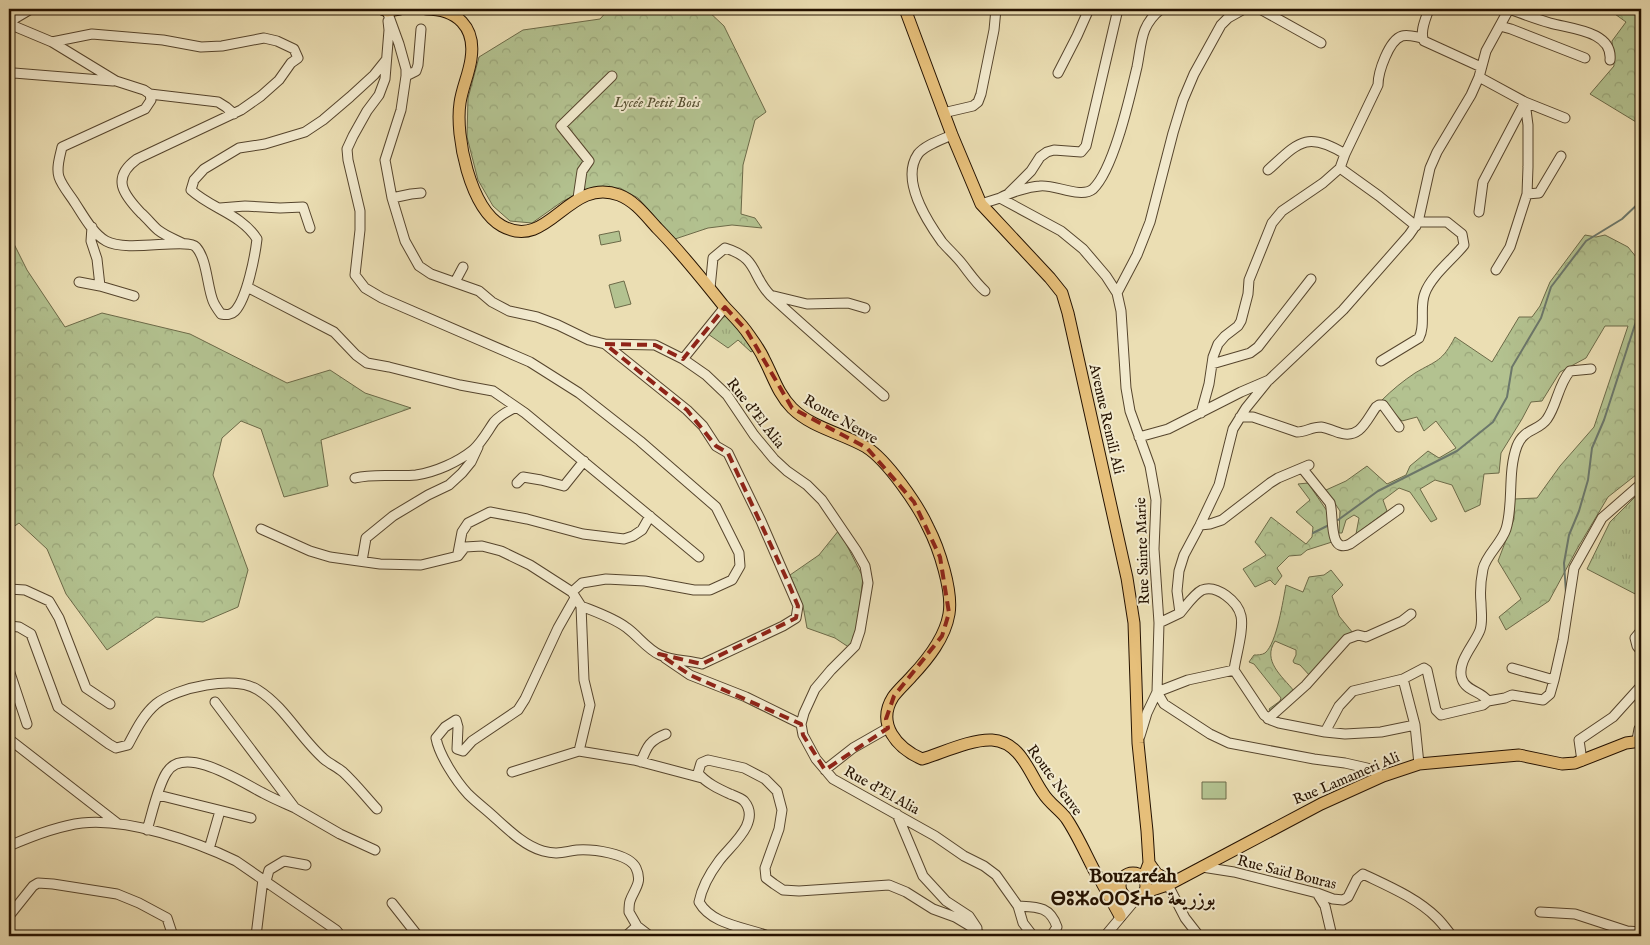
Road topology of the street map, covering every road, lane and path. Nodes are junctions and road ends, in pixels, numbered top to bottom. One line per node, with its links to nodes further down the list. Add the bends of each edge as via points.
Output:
1 (31, 9): 14 (street)
2 (386, 9): 3 (main road); 21 (street, via 389,30); 26 (street)
3 (400, 9)
4 (426, 9): 44 (main road, Route Neuve, via 452,14 469,32 471,58 458,123 466,166 488,213 498,224 525,232 536,229)
5 (905, 9): 32 (main road, Avenue Remili Ali)
6 (996, 9): 32 (street, via 978,102)
7 (1089, 9): 24 (street)
8 (1118, 9): 40 (street, via 1086,146 1081,152 1047,152)
9 (1161, 9): 40 (street, via 1150,17 1142,34 1118,139 1093,188 1088,192 1075,192 1042,185)
10 (1244, 9): 62 (street, via 1221,25 1194,74 1175,125 1150,222)
11 (1260, 9): 19 (street)
12 (1429, 9): 17 (street)
13 (1509, 9): 15 (street); 22 (street, via 1596,36 1607,44)
14 (9, 23): 18 (street)
15 (1500, 26): 20 (street); 23 (street)
16 (421, 29): 26 (street, via 418,65 416,71)
17 (1422, 38): 23 (street, via 1424,42); 36 (street, via 1400,36 1393,43 1379,73 1378,85)
18 (52, 42): 29 (street); 33 (street, via 92,34 201,47 264,38 294,49 298,58 280,80)
19 (1320, 43)
20 (1584, 58)
21 (386, 60): 47 (street, via 350,98 305,132 239,148 204,170 194,180 191,190); 92 (street, via 385,79 379,95 347,150 360,211 356,275 365,288 530,362 579,393 640,440 716,507 739,552 740,566 732,580 710,590 606,579 582,583)
22 (1610, 60)
23 (1481, 67): 28 (street)
24 (1058, 73)
25 (9, 74): 29 (street)
26 (406, 76): 43 (street, via 401,110 385,160)
27 (612, 76): 44 (street, via 561,126 589,161 582,171)
28 (1478, 77): 31 (street); 49 (street, via 1430,168)
29 (116, 81): 30 (street, via 144,90)
30 (152, 97): 33 (street, via 218,102); 50 (street, via 145,109 62,147 59,177)
31 (1525, 102): 34 (street); 42 (street); 48 (street, via 1483,182)
32 (943, 113): 35 (main road, Avenue Remili Ali)
33 (234, 114): 52 (street, via 137,159 123,176 123,189 132,203 158,230)
34 (1565, 118)
35 (952, 135): 46 (main road, Avenue Remili Ali); 61 (street, via 919,153 912,174 914,187 924,214 943,242)
36 (1345, 154): 38 (street); 39 (street, via 1322,142 1311,141 1290,150)
37 (1561, 156): 42 (street, via 1539,193)
38 (1340, 168): 49 (street); 70 (street, via 1282,211 1272,223 1249,280 1241,321 1218,344)
39 (1268, 170)
40 (1010, 193): 45 (street)
41 (420, 194): 43 (street)
42 (1527, 194): 54 (street, via 1510,247)
43 (392, 198): 57 (street, via 405,241 419,266)
44 (578, 198): 60 (main road, Route Neuve, via 606,192 638,206)
45 (1000, 198): 46 (street); 62 (street, via 1062,231 1083,249)
46 (981, 204): 121 (main road, Avenue Remili Ali, via 1062,293 1068,313 1127,578 1134,623)
47 (220, 208): 51 (street, via 303,207); 59 (street, via 252,230 257,239)
48 (1478, 212)
49 (1417, 224): 69 (street, via 1447,222 1462,234 1464,245 1425,291 1419,338); 72 (street, via 1343,310)
50 (92, 228): 52 (street, via 105,241 116,245); 58 (street, via 91,241)
51 (310, 228)
52 (182, 243): 59 (street, via 197,247 213,302 221,314 230,315 236,310)
53 (463, 267): 57 (street)
54 (1496, 270)
55 (1311, 278): 70 (street, via 1258,347 1250,353)
56 (79, 282): 58 (street)
57 (455, 282): 67 (street, via 479,291 509,311 537,317)
58 (100, 286): 64 (street)
59 (247, 287): 74 (street, via 334,332 366,363 493,390)
60 (710, 288): 63 (street, via 712,258 725,248 747,259); 65 (main road, Route Neuve)
61 (985, 291)
62 (1118, 293): 78 (street, Rue Sainte Marie, via 1126,388)
63 (769, 294): 66 (street, via 807,304 848,303); 73 (street)
64 (134, 296)
65 (725, 307): 68 (street); 116 (main road, Route Neuve, via 747,331 792,408 807,419 868,448 891,471 914,502 937,550 950,612 942,636 916,673 894,696 886,719)
66 (865, 308)
67 (605, 344): 68 (street, Rue d'El Alia, via 655,345); 100 (street, via 688,410 716,446 728,453 798,606 796,618 783,626 702,664)
68 (683, 359): 113 (street, Rue d'El Alia, via 728,395 754,436 774,459 822,500 865,566 868,583 855,646 815,689)
69 (1381, 361)
70 (1212, 364): 75 (street)
71 (1591, 369): 108 (street, via 1570,371 1564,377 1547,420 1526,433 1516,447 1506,530 1484,566 1480,630 1461,674 1468,687)
72 (1269, 380): 75 (street); 76 (street)
73 (884, 396)
74 (516, 407): 79 (street, via 502,414); 80 (street)
75 (1201, 413): 78 (street, via 1168,429)
76 (1240, 417): 77 (street, via 1297,432 1321,427 1347,435 1360,430 1379,404); 86 (street, via 1233,429 1219,485)
77 (1400, 427)
78 (1139, 437): 96 (street, Rue Sainte Marie, via 1150,466 1156,500 1154,549)
79 (479, 444): 81 (street, via 456,461 433,471); 90 (street, via 471,462 449,484 394,516 366,538)
80 (584, 461): 82 (street, via 564,486 523,477); 85 (street)
81 (355, 478)
82 (517, 483)
83 (1641, 484): 105 (street, via 1602,518 1574,568)
84 (1399, 509): 86 (street, via 1348,546 1339,546 1333,532 1330,503 1305,466 1270,483 1222,520)
85 (650, 516): 88 (street, via 642,530 624,539 583,534 490,512 468,523 462,532); 89 (street)
86 (1200, 525): 94 (street, via 1179,571)
87 (261, 529): 90 (street, via 310,551)
88 (458, 556): 90 (street, via 421,565); 92 (street, via 465,547 482,546 501,551 530,565)
89 (699, 557)
90 (362, 562)
91 (9, 589): 110 (street, via 25,590 49,601 59,618 86,688)
92 (574, 595): 93 (street); 154 (street, via 518,710 472,741 463,751 456,749 456,720 436,738 451,772 467,794 527,843 542,851 559,854 578,850 603,852 625,857 636,867 637,888 629,912)
93 (581, 606): 100 (street, via 627,628); 122 (street, via 584,680 590,706)
94 (1180, 612): 96 (street); 103 (street, via 1205,589 1234,601 1242,624)
95 (1411, 614): 111 (street, via 1366,637 1347,639 1306,685)
96 (1159, 624): 107 (street, Rue Sainte Marie)
97 (9, 626): 132 (street, via 20,627 32,634 58,707 116,748 128,745 150,710 176,692 193,687 246,684 269,699 324,759 342,772)
98 (1640, 632): 99 (street, via 1635,638)
99 (1641, 651)
100 (659, 654): 113 (street, via 690,675)
101 (1512, 668): 105 (street)
102 (9, 670): 112 (street)
103 (1234, 670): 107 (street, via 1188,680); 111 (street)
104 (1403, 679): 108 (street, via 1420,669 1427,670 1436,710 1441,715 1482,705); 114 (street); 117 (street, via 1353,691)
105 (1554, 680): 108 (street, via 1550,694 1543,700 1512,695)
106 (1641, 686): 123 (street, via 1613,717 1578,740)
107 (1157, 692): 121 (street, Rue Sainte Marie); 128 (street, via 1164,704 1229,743 1345,763)
108 (1488, 700)
109 (215, 702): 131 (street)
110 (110, 704)
111 (1268, 719): 117 (street)
112 (27, 724)
113 (801, 724): 126 (street, Rue d'El Alia, via 803,735)
114 (1415, 725): 117 (street, via 1368,734); 125 (street)
115 (1641, 727): 120 (street)
116 (888, 728): 126 (street, via 853,748); 145 (main road, Route Neuve, via 892,738 922,759 976,741 993,740 1014,749 1024,759 1044,795 1066,819)
117 (1325, 732)
118 (666, 734): 124 (street, via 647,746)
119 (9, 739): 136 (street)
120 (1635, 742): 123 (main road, Rue Lamameri Ali)
121 (1138, 743): 141 (main road, Avenue Remili Ali)
122 (579, 751): 124 (street); 127 (street)
123 (1582, 761): 125 (main road, Rue Lamameri Ali, via 1562,764 1519,755)
124 (641, 762): 129 (street)
125 (1419, 764): 128 (main road, Rue Lamameri Ali)
126 (826, 770): 134 (street, Rue d'El Alia, via 833,779)
127 (512, 772)
128 (1383, 776): 143 (main road, Rue Lamameri Ali, via 1297,815)
129 (702, 778): 163 (street, via 743,800 749,815 742,834 708,877 699,902 718,920); 164 (street, via 698,773 701,763 708,760 744,768 765,779 777,791 782,810 765,868 766,878 782,890 889,885 955,917)
130 (158, 795): 131 (street, via 167,771 178,763 189,761 230,775); 133 (street); 137 (street)
131 (295, 808): 140 (street)
132 (377, 809)
133 (220, 811): 135 (street); 139 (street)
134 (897, 814): 150 (street, Rue d'El Alia, via 996,875); 164 (street, via 923,876 946,901 969,916)
135 (251, 818)
136 (117, 823): 137 (street); 138 (street, via 82,823 56,828)
137 (147, 830): 139 (street)
138 (9, 846)
139 (209, 849): 144 (street, via 236,861)
140 (375, 850)
141 (1149, 863): 146 (main road, via 1156,873); 147 (main road, Avenue Remili Ali)
142 (306, 865): 144 (street, via 284,861 269,870)
143 (1202, 867): 146 (main road, Rue Lamameri Ali); 148 (street, Rue Saïd Bouras)
144 (264, 880): 158 (street); 159 (street)
145 (1100, 881): 147 (main road, via 1110,888); 152 (main road)
146 (1171, 881): 147 (main road, Rue Lamameri Ali); 168 (street, via 1185,918)
147 (1133, 886): 152 (street)
148 (1316, 893): 169 (street, via 1325,906); 170 (street, Rue Saïd Bouras, via 1343,900 1363,874 1436,917)
149 (392, 902): 160 (street)
150 (1018, 906): 165 (street, Rue d'El Alia, via 1023,923); 166 (street, via 1046,910 1057,927)
151 (1540, 912): 155 (street, via 1575,914)
152 (1122, 914): 167 (street)
153 (9, 916): 157 (street, via 33,886 53,884 117,894 139,902 167,918)
154 (637, 926): 161 (street); 162 (street)
155 (1627, 931): 156 (street); 171 (street)
156 (1641, 932)
157 (172, 936)
158 (256, 936)
159 (341, 936)
160 (418, 936)
161 (626, 936)
162 (650, 936)
163 (768, 936)
164 (982, 936)
165 (1033, 936)
166 (1051, 936)
167 (1105, 936)
168 (1199, 936)
169 (1332, 936)
170 (1452, 936)
171 (1615, 936)

